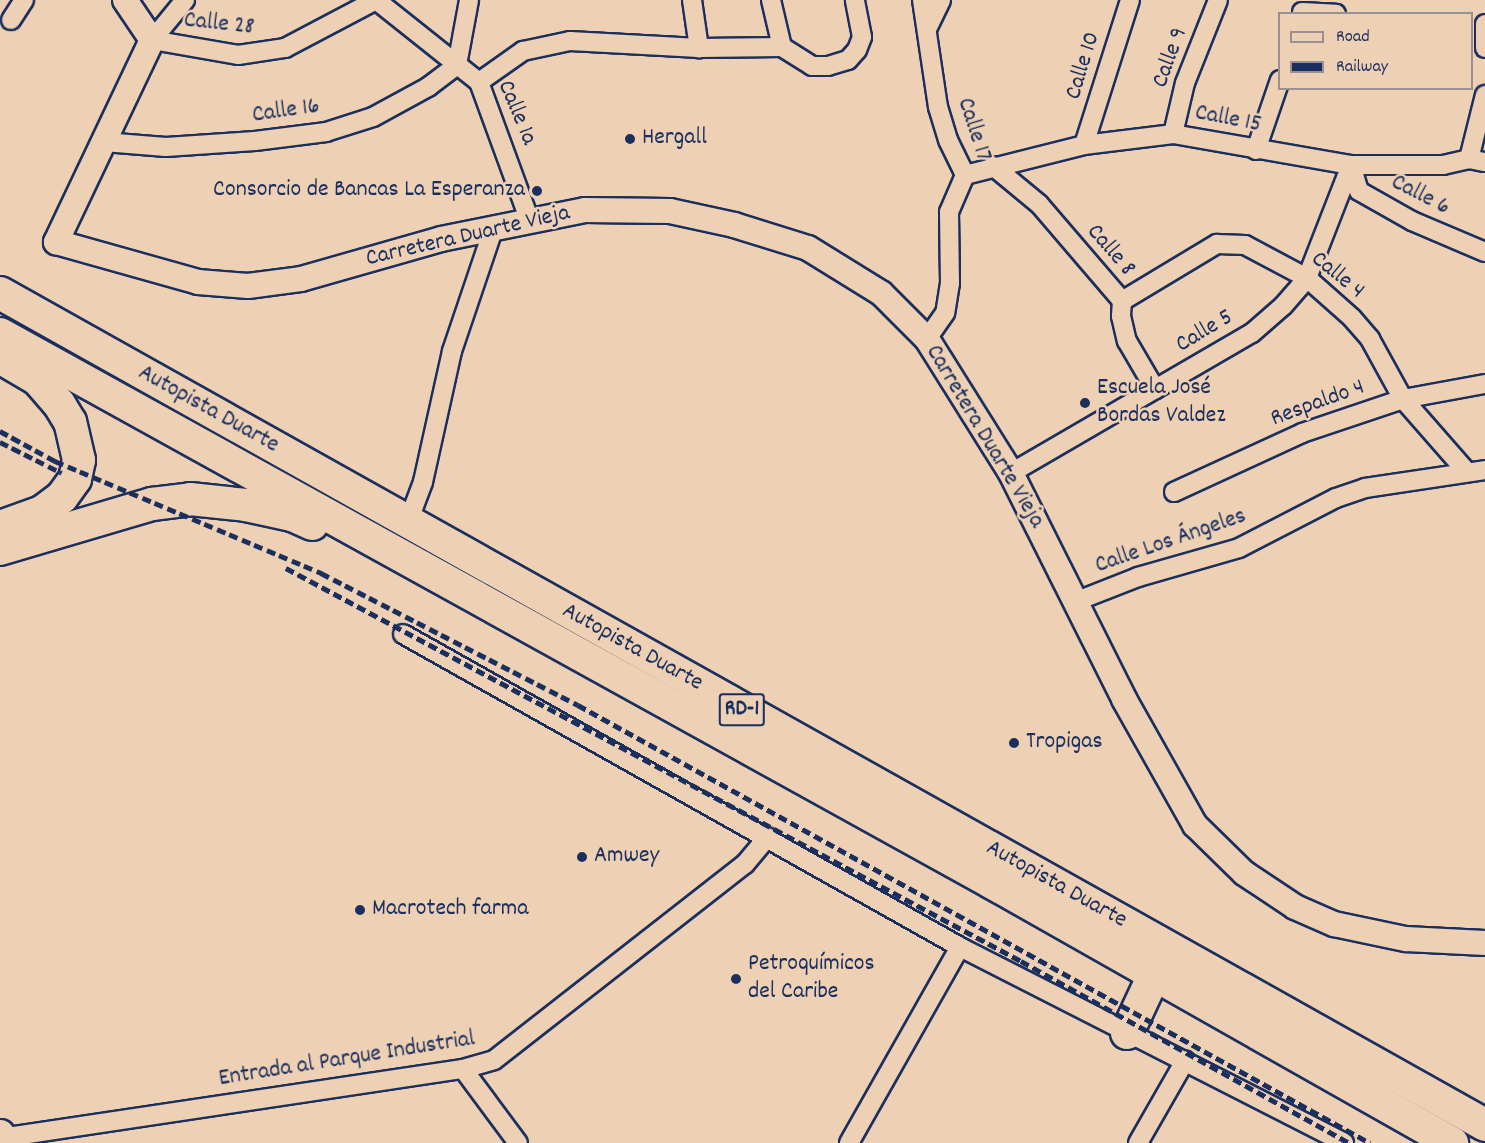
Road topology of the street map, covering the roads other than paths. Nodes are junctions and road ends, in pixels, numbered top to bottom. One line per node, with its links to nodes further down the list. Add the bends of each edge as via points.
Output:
1 (24, 0): 15 (street)
2 (125, 0): 17 (main road)
3 (185, 0): 17 (street)
4 (376, 0): 17 (street, Calle 28, via 285,48 262,54 238,55); 20 (street, Calle 1a)
5 (469, 0): 20 (street)
6 (692, 0): 19 (street)
7 (771, 0): 18 (street)
8 (855, 0): 18 (street, via 862,37 848,60 813,66)
9 (922, 0): 16 (street, Calle 17)
10 (941, 0): 16 (street)
11 (1130, 0): 26 (street, Calle 10)
12 (1218, 0): 24 (street, Calle 9, via 1185,83)
13 (1304, 8): 14 (street)
14 (1325, 12)
15 (11, 20)
16 (928, 27): 31 (street, Calle 17, via 938,107)
17 (152, 40): 25 (main road, Carretera Duarte Vieja)
18 (782, 47): 19 (street)
19 (699, 48): 21 (street, via 547,43 523,51)
20 (457, 65): 21 (street, Calle 1a); 25 (street, Calle 16, via 428,87 373,117 326,132 166,147)
21 (479, 82): 32 (street, Calle 1a)
22 (1278, 86): 27 (street)
23 (1485, 95): 28 (street)
24 (1173, 134): 26 (street, Calle 15); 27 (street, Calle 15)
25 (104, 142): 33 (main road, Carretera Duarte Vieja, via 56,242 198,282 248,286 301,279)
26 (1084, 146): 30 (street, Calle 15)
27 (1256, 150): 29 (street, Calle 15)
28 (1477, 160): 29 (street, Calle 15, via 1443,165)
29 (1351, 165): 34 (street, Calle 6, via 1359,191 1412,221); 35 (street, Calle 5)
30 (993, 166): 31 (street, Calle 15); 37 (street, Calle 8, via 1039,204)
31 (965, 175): 39 (street, Calle 17, via 949,212 950,284 945,313)
32 (529, 219): 33 (main road, Carretera Duarte Vieja); 39 (main road, Carretera Duarte Vieja, via 585,210 670,211 734,225 808,248 881,293)
33 (494, 227): 50 (street, via 452,351 423,482)
34 (1485, 252)
35 (1307, 278): 37 (street, Calle 4, via 1232,242 1217,244); 43 (street, Calle 5, via 1252,333); 44 (street, Calle 4, via 1370,339)
36 (0, 292): 50 (highway, Autopista Duarte / RD-1)
37 (1122, 301): 43 (street, Calle 8, via 1127,341)
38 (0, 334): 53 (highway, Autopista Duarte / RD-1)
39 (927, 339): 47 (main road, Carretera Duarte Vieja)
40 (0, 357): 41 (highway)
41 (37, 379): 49 (highway); 51 (highway, via 70,422 80,460 75,479 62,497 42,512)
42 (1485, 384): 44 (street, Respaldo 4)
43 (1155, 389): 47 (street, Calle 5)
44 (1403, 399): 46 (street, Calle 4); 48 (street, Respaldo 4, via 1302,433)
45 (1485, 470): 46 (street, Calle Los Ángeles)
46 (1467, 472): 54 (street, Calle Los Ángeles, via 1365,488 1336,498 1239,548 1138,577)
47 (1011, 473): 54 (main road, Carretera Duarte Vieja)
48 (1174, 492)
49 (292, 515): 52 (highway, via 190,499 152,504); 53 (highway, via 338,537)
50 (408, 522): 63 (highway, Autopista Duarte / RD-1)
51 (0, 527)
52 (0, 549)
53 (401, 557): 59 (highway, Autopista Duarte / RD-1)
54 (1077, 600): 57 (main road, Carretera Duarte Vieja, via 1162,772 1195,825 1244,873 1295,907 1334,924 1406,939)
55 (403, 633): 56 (street)
56 (768, 837): 58 (street); 62 (street, Entrada al Parque Industrial, via 745,864 516,1047 494,1060)
57 (1485, 943)
58 (960, 946): 60 (street); 68 (street)
59 (1154, 975): 60 (highway); 71 (highway, Autopista Duarte / RD-1)
60 (1127, 1033): 61 (street)
61 (1185, 1061): 69 (street); 70 (street)
62 (463, 1069): 65 (street, Entrada al Parque Industrial); 67 (street)
63 (1485, 1125)
64 (0, 1133): 65 (main road)
65 (1, 1138): 66 (main road)
66 (2, 1143)
67 (518, 1143)
68 (849, 1143)
69 (1138, 1143)
70 (1344, 1143)
71 (1452, 1143)

